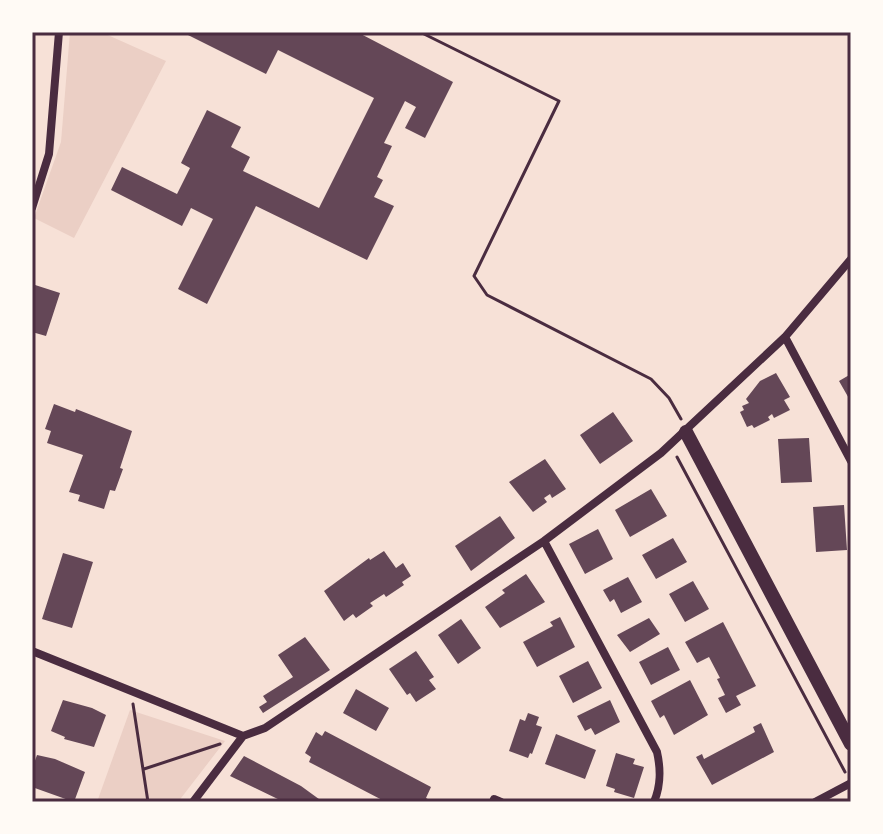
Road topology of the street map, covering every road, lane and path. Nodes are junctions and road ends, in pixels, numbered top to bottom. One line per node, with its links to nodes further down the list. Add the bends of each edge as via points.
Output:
1 (59, 32): 3 (street, via 49,154)
2 (420, 32): 6 (path, via 559,101 474,276 487,295 651,379 669,398 683,423)
3 (32, 208)
4 (851, 259): 5 (street)
5 (785, 337): 6 (street); 7 (street)
6 (683, 435): 8 (street); 12 (street); 14 (path, via 677,456)
7 (851, 461)
8 (544, 541): 11 (street, via 265,728); 17 (street, via 657,752 661,769)
9 (32, 651): 10 (street)
10 (131, 689): 11 (street); 13 (path)
11 (243, 736): 13 (path); 16 (street)
12 (851, 744)
13 (143, 770): 15 (path)
14 (850, 783): 18 (street)
15 (148, 802)
16 (193, 802)
17 (654, 802)
18 (815, 802)

